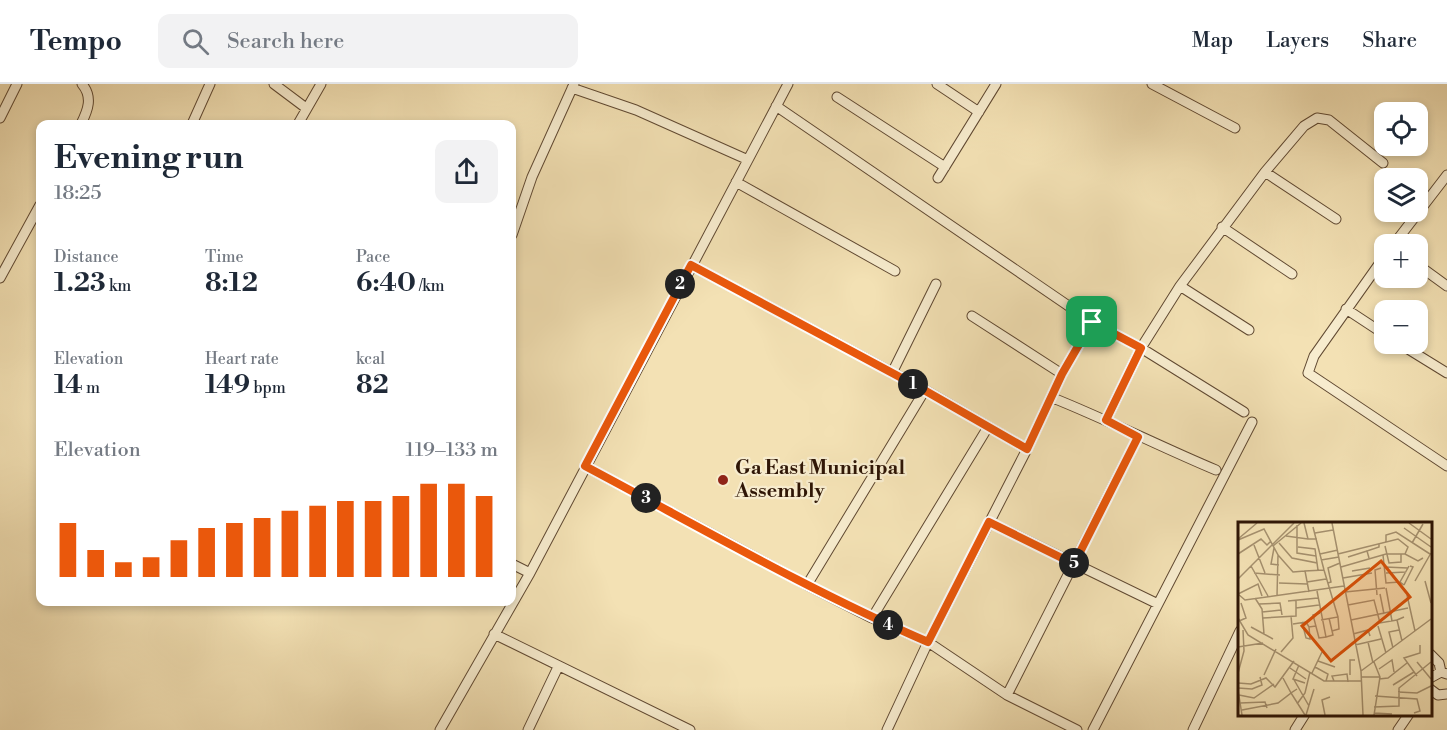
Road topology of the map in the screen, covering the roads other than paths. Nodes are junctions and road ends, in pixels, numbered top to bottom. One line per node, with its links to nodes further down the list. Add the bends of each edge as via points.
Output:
1 (17, 84): 16 (street)
2 (82, 84): 17 (street, via 89,101)
3 (210, 84): 18 (street)
4 (274, 84): 14 (street)
5 (321, 84): 14 (street)
6 (788, 84): 13 (street)
7 (937, 84): 15 (street)
8 (996, 84): 15 (street)
9 (1152, 84): 11 (street)
10 (573, 86): 21 (street); 31 (street, via 532,177)
11 (1168, 88): 20 (street)
12 (837, 96): 23 (street)
13 (776, 106): 21 (street); 45 (street)
14 (306, 108): 19 (street)
15 (979, 112): 23 (street)
16 (0, 118)
17 (82, 120)
18 (194, 120)
19 (300, 120)
20 (1235, 128)
21 (746, 159): 27 (street)
22 (1383, 163): 24 (street, via 1329,120 1317,118 1304,126)
23 (945, 167): 26 (street)
24 (1265, 172): 30 (street); 32 (street)
25 (1447, 175): 28 (street)
26 (938, 178)
27 (736, 182): 34 (street); 35 (street)
28 (1443, 188): 33 (street)
29 (36, 212): 39 (street)
30 (1336, 219)
31 (516, 223)
32 (1222, 227): 38 (street); 41 (street)
33 (1403, 234)
34 (691, 265): 50 (street); 61 (street)
35 (895, 271)
36 (1374, 271): 43 (street)
37 (1428, 273): 42 (street)
38 (1292, 274)
39 (0, 278)
40 (936, 284): 50 (street)
41 (1180, 286): 47 (street); 48 (street)
42 (1447, 286)
43 (1346, 309): 46 (street); 62 (street, via 1314,356 1308,373)
44 (972, 316): 52 (street)
45 (1092, 322): 48 (street); 52 (street)
46 (1374, 327)
47 (1250, 330)
48 (1141, 348): 55 (street); 56 (street)
49 (1416, 354): 51 (street)
50 (891, 373): 53 (street)
51 (1447, 373)
52 (1062, 374): 54 (street)
53 (924, 390): 58 (street); 68 (street)
54 (1053, 399): 56 (street); 60 (street)
55 (1244, 412)
56 (1106, 420): 59 (street)
57 (1252, 422): 70 (street)
58 (988, 427): 60 (street); 72 (street)
59 (1138, 437): 63 (street); 65 (street)
60 (1027, 449): 64 (street)
61 (585, 466): 67 (street); 68 (street)
62 (1447, 466)
63 (1215, 470)
64 (989, 522): 65 (street); 75 (street)
65 (1074, 564): 70 (street); 81 (street)
66 (516, 566): 67 (street)
67 (530, 573): 69 (street)
68 (807, 585): 72 (street)
69 (516, 597)
70 (1158, 604): 89 (street)
71 (511, 606): 73 (street)
72 (872, 618): 75 (street)
73 (494, 634): 77 (street); 84 (street)
74 (1238, 635): 90 (street)
75 (928, 642): 81 (street); 87 (street)
76 (1432, 655): 78 (street)
77 (558, 667): 85 (street); 86 (street)
78 (1444, 673)
79 (1432, 691): 80 (street)
80 (1447, 694)
81 (1007, 695): 88 (street)
82 (1304, 715): 91 (street)
83 (1408, 715): 92 (street)
84 (440, 730)
85 (528, 730)
86 (690, 730)
87 (887, 730)
88 (1077, 730)
89 (1093, 730)
90 (1193, 730)
91 (1295, 730)
92 (1398, 730)

